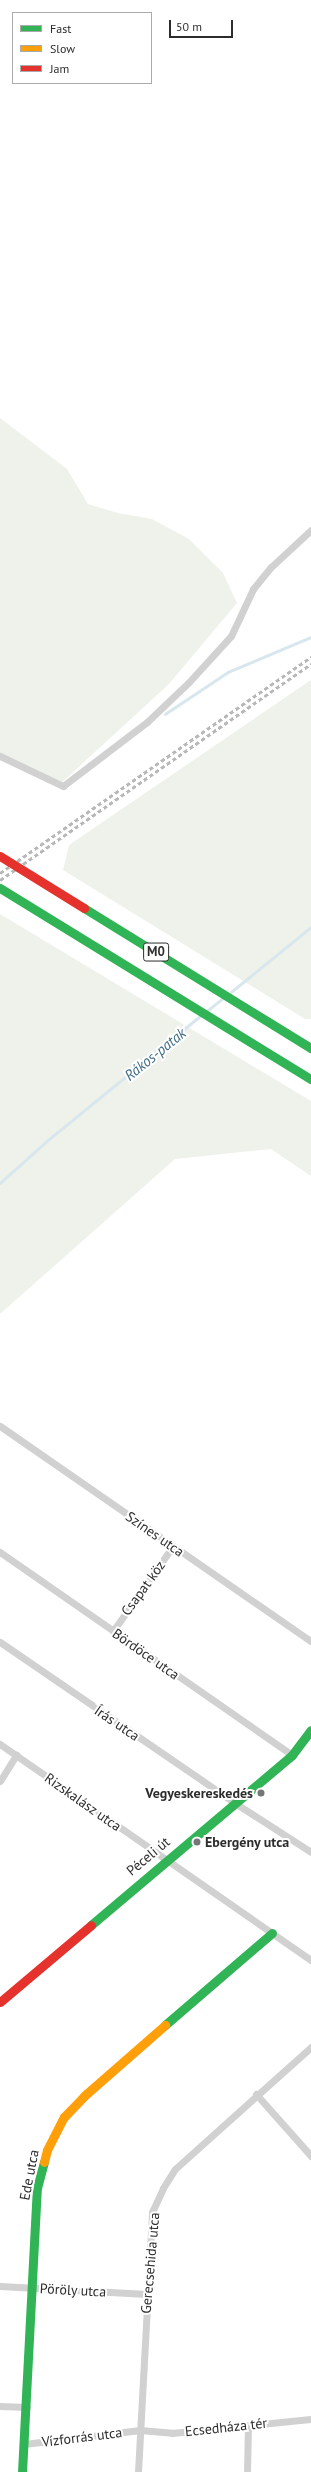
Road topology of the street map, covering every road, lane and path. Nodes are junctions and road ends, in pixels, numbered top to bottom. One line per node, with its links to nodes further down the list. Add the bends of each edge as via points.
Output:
1 (311, 530): 2 (street, via 271,567 248,600 230,636 189,682 147,722 63,786)
2 (0, 756)
3 (0, 856): 5 (main road, M0, bridge)
4 (0, 888): 6 (main road, M0)
5 (311, 1048)
6 (311, 1079)
7 (0, 1426): 8 (street, Színes utca)
8 (173, 1546): 10 (street, Csapat köz); 11 (street, Színes utca)
9 (0, 1552): 10 (street, Bördöce utca)
10 (113, 1630): 16 (street, Bördöce utca)
11 (311, 1641)
12 (0, 1642): 18 (street, Írás utca)
13 (311, 1730): 16 (main road, Péceli út)
14 (0, 1744): 15 (street, Rizskalász utca)
15 (16, 1755): 17 (street); 20 (street, Rizskalász utca)
16 (292, 1755): 18 (main road, Péceli út)
17 (0, 1781)
18 (235, 1803): 19 (street, Írás utca); 20 (main road, Péceli út)
19 (311, 1852)
20 (166, 1859): 21 (street); 23 (main road, Péceli út)
21 (272, 1933): 22 (street); 28 (main road, Ede utca, via 84,2096 64,2117 47,2150 37,2188)
22 (311, 1960)
23 (0, 2002)
24 (311, 2047): 25 (street, Gerecsehida utca)
25 (256, 2094): 26 (street); 29 (street, Gerecsehida utca, via 175,2169 163,2188 152,2212)
26 (311, 2156)
27 (0, 2286): 28 (street, Pöröly utca)
28 (32, 2288): 29 (street, Pöröly utca); 31 (main road, Ede utca)
29 (147, 2294): 34 (street, Gerecsehida utca)
30 (0, 2406): 31 (street)
31 (27, 2407): 35 (main road, Ede utca)
32 (311, 2419): 33 (street, Ecsedháza tér)
33 (248, 2425): 34 (street, Ecsedháza tér, via 172,2432); 38 (street)
34 (140, 2430): 35 (street, Vízforrás utca); 37 (street, Gerecsehida utca)
35 (24, 2444): 36 (main road, Ede utca)
36 (22, 2472)
37 (138, 2472)
38 (247, 2472)

